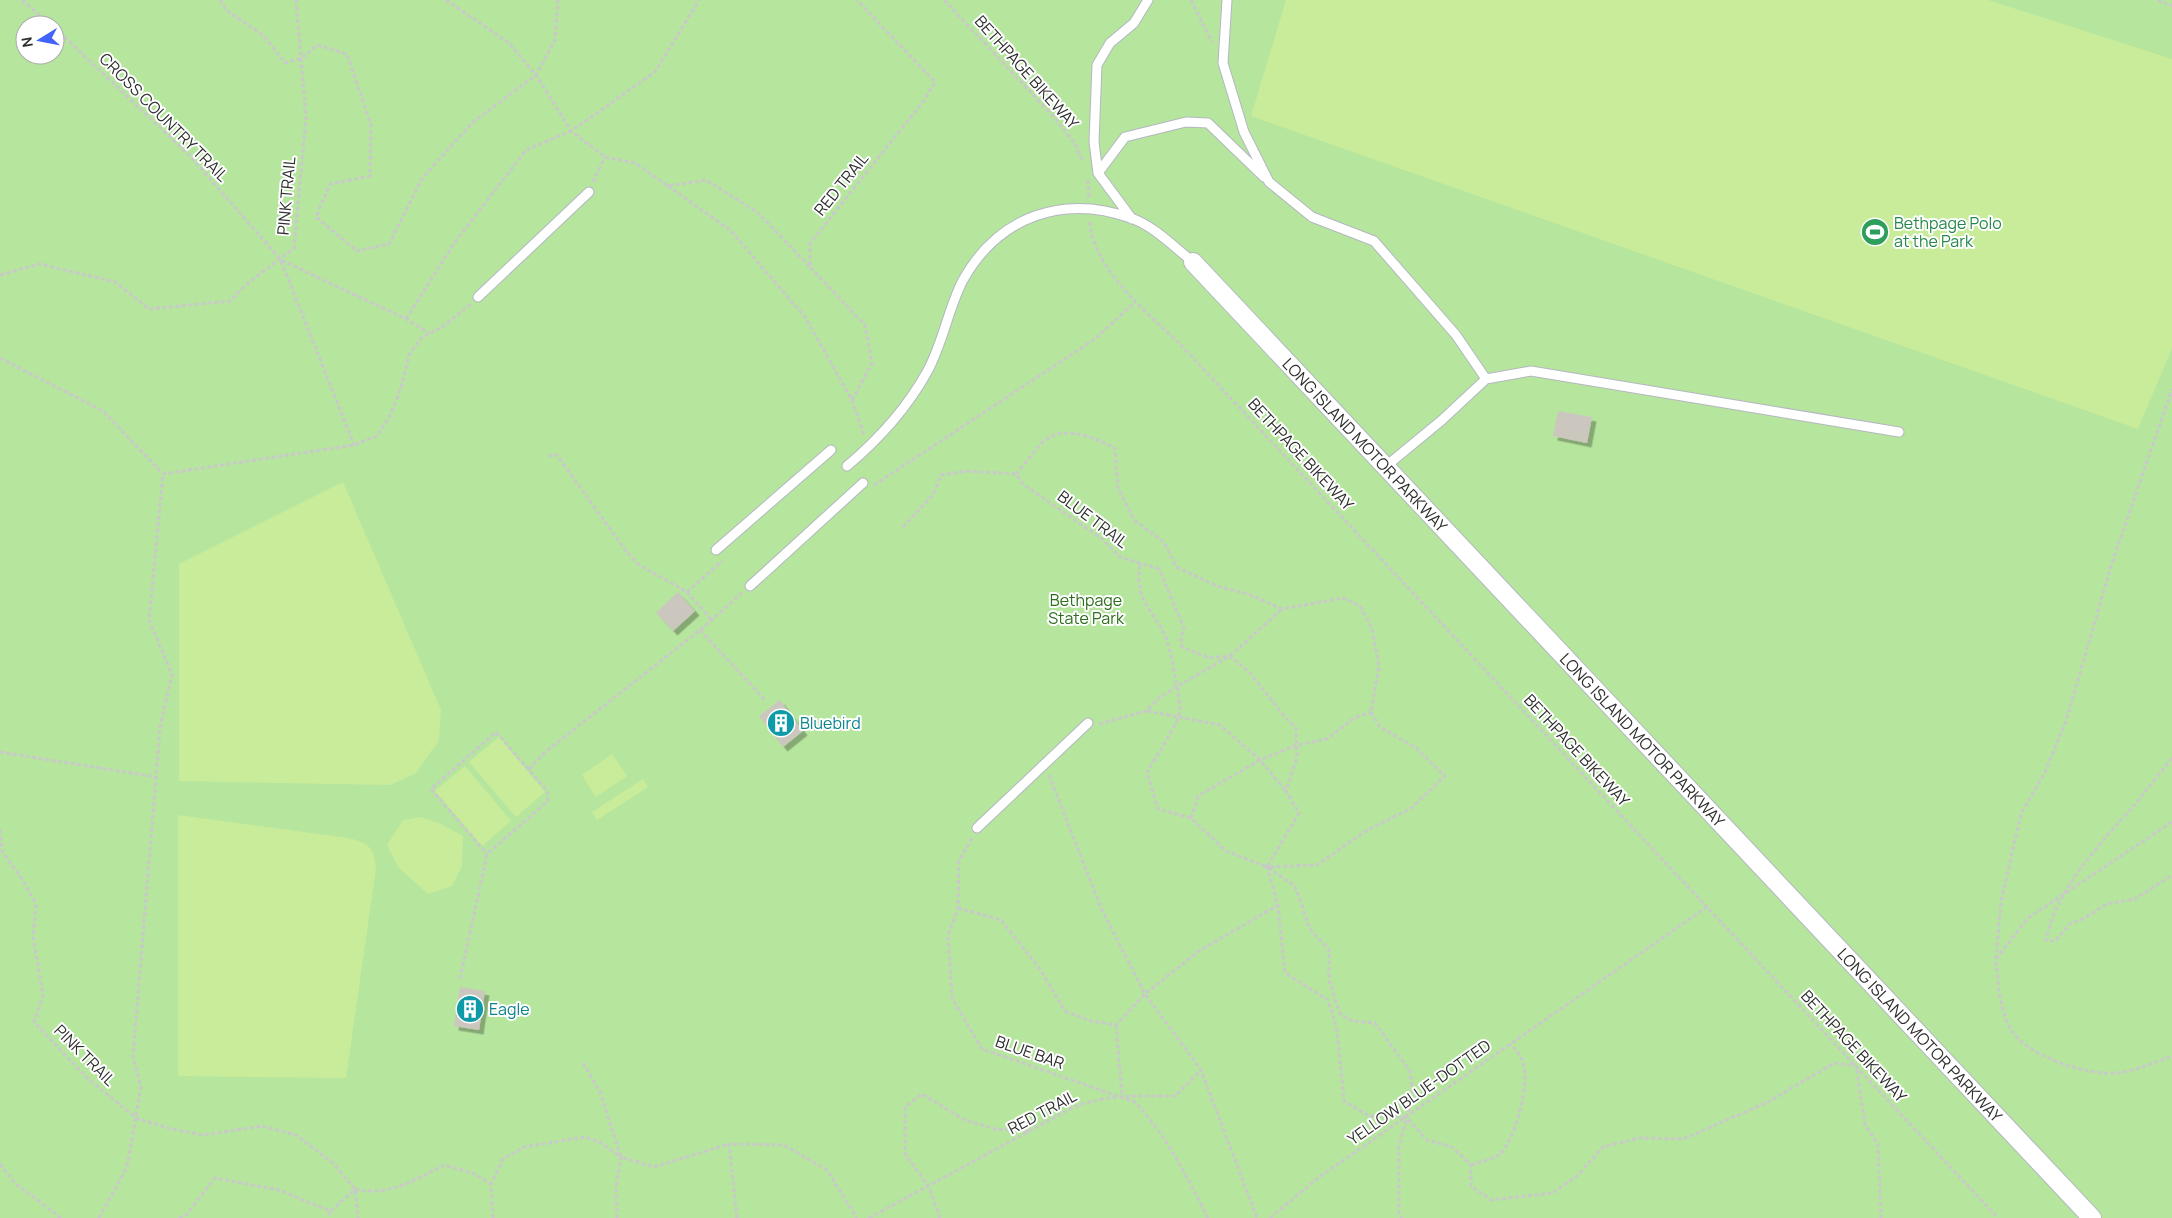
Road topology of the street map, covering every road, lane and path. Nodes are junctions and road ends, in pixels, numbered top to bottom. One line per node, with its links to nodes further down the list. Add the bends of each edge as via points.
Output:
1 (22, 0): 14 (path)
2 (220, 0): 16 (path, via 226,10 264,36 285,63)
3 (296, 0): 16 (path, PINK TRAIL)
4 (446, 0): 18 (path, via 509,43)
5 (558, 0): 18 (path, via 555,40)
6 (699, 0): 19 (path, via 655,72)
7 (857, 0): 31 (path, RED TRAIL, via 935,82 923,102 810,243)
8 (944, 0): 21 (path, BETHPAGE BIKEWAY, via 1053,116 1075,144)
9 (1148, 0): 23 (lane, via 1134,23 1110,43 1097,65 1094,142)
10 (1191, 0): 17 (path)
11 (1227, 0): 17 (lane)
12 (2158, 0): 13 (path)
13 (2172, 6)
14 (40, 15)
15 (65, 37): 29 (path, CROSS COUNTRY TRAIL, via 191,157)
16 (302, 58): 18 (path, via 317,45 347,54 371,125 370,176 330,184 316,217 357,251 389,244 423,177 473,122); 29 (path, PINK TRAIL, via 306,118 294,248)
17 (1223, 63): 24 (lane, via 1244,132)
18 (536, 75): 19 (path)
19 (571, 131): 20 (path); 35 (path, via 526,150 455,242)
20 (605, 157): 25 (path, via 635,163); 26 (path)
21 (1084, 165)
22 (1087, 172): 27 (path, BETHPAGE BIKEWAY)
23 (1098, 173): 24 (lane, via 1125,137 1186,122 1208,123); 28 (lane)
24 (1269, 182): 38 (lane, via 1312,217 1374,241 1456,336)
25 (668, 186): 31 (path, via 706,180 757,212); 40 (path, via 730,230 799,310)
26 (588, 192): 33 (lane)
27 (1089, 208): 28 (lane); 34 (path, BETHPAGE BIKEWAY, via 1090,229 1104,263); 43 (lane, via 1051,210 1016,223 984,249 963,280 928,371 885,431)
28 (1132, 218): 30 (lane)
29 (280, 260): 32 (path, PINK TRAIL, via 230,301 149,310 115,282 49,266 40,264); 35 (path, CROSS COUNTRY TRAIL); 42 (path)
30 (1193, 262): 47 (street, LONG ISLAND MOTOR PARKWAY)
31 (810, 267): 40 (path, via 865,325 872,362)
32 (0, 275)
33 (478, 297): 36 (path, via 460,315)
34 (1136, 302): 50 (path, via 1095,340); 84 (path, BETHPAGE BIKEWAY, via 1179,343)
35 (406, 319): 36 (path, CROSS COUNTRY TRAIL)
36 (429, 334): 42 (path, via 421,338 409,355 390,417 377,436)
37 (0, 358): 48 (path, via 103,411)
38 (1486, 379): 41 (lane, via 1531,371); 47 (lane)
39 (2172, 389): 86 (path, via 2112,563 2066,721 2045,772 2021,814 2002,902)
40 (852, 400): 43 (path)
41 (1899, 432)
42 (354, 445): 48 (path)
43 (869, 447): 46 (lane)
44 (831, 450): 52 (lane)
45 (548, 456): 56 (path, via 558,455 639,565)
46 (847, 466)
47 (1385, 466): 124 (street, LONG ISLAND MOTOR PARKWAY)
48 (162, 474): 73 (path, via 149,620 172,674 160,728)
49 (1016, 474): 51 (path, via 967,471 941,475 933,495); 54 (path, BLUE TRAIL, via 1023,484 1102,539 1120,556); 57 (path, via 1045,440 1061,432 1095,438 1114,448 1118,488 1134,520 1164,542 1176,567 1217,586 1248,594)
50 (865, 486): 55 (lane)
51 (903, 527)
52 (716, 550)
53 (725, 559): 56 (path)
54 (1140, 565): 60 (path, BLUE TRAIL, via 1159,569 1184,628 1182,647 1209,658); 61 (path, via 1138,581 1141,596 1166,636)
55 (750, 586): 58 (path)
56 (687, 592): 58 (path)
57 (1282, 609): 60 (path); 64 (path, via 1343,598 1360,606 1372,628 1379,668)
58 (712, 620): 59 (path)
59 (700, 630): 62 (path); 72 (path, via 544,753)
60 (1230, 656): 61 (path); 67 (path, via 1250,673 1296,728)
61 (1176, 687): 63 (path); 65 (path, via 1180,710)
62 (766, 700)
63 (1146, 711): 65 (path); 66 (path)
64 (1371, 712): 67 (path, via 1354,718 1327,739); 80 (path, via 1380,727 1416,748 1445,776 1410,809 1367,830 1317,865)
65 (1177, 718): 70 (path, via 1220,725); 75 (path, via 1147,772 1158,810)
66 (1092, 724): 71 (lane)
67 (1297, 745): 70 (path); 74 (path, via 1297,758)
68 (0, 752): 73 (path)
69 (2172, 758): 82 (path, via 2085,860)
70 (1260, 760): 74 (path); 75 (path, via 1198,796)
71 (1045, 764): 77 (lane); 88 (path, via 1101,908)
72 (529, 769): 79 (path, via 547,791 548,801); 79 (path, via 496,732 430,789)
73 (156, 777): 97 (path, via 133,1056 141,1086)
74 (1286, 791): 80 (path, via 1298,812)
75 (1191, 818): 80 (path, via 1226,852)
76 (2172, 822): 82 (path)
77 (977, 828): 85 (path, BLUE BAR, via 959,861)
78 (0, 830): 97 (path, PINK TRAIL, via 2,851 36,904 34,936 43,996 34,1022 86,1077)
79 (487, 854): 87 (path)
80 (1267, 867): 83 (path); 96 (path, via 1295,886 1310,929 1329,950 1329,980 1340,1014 1353,1021 1375,1023 1410,1070 1413,1095)
81 (2172, 875): 82 (path, via 2135,899 2107,904 2071,923 2056,940 2046,940)
82 (2065, 895): 86 (path, via 2028,918)
83 (1278, 905): 88 (path, via 1199,951); 96 (path, via 1285,973 1328,1000 1337,1030 1344,1102 1369,1116)
84 (1707, 907): 90 (path); 93 (path, BETHPAGE BIKEWAY)
85 (958, 908): 89 (path, via 1001,920 1040,969 1065,1011 1091,1021); 95 (path, BLUE BAR, via 948,936 952,998 982,1049)
86 (1996, 959): 91 (path, via 1999,996 2009,1028 2025,1046 2060,1063 2090,1072 2117,1072)
87 (460, 980)
88 (1145, 994): 89 (path); 94 (path)
89 (1116, 1025): 95 (path)
90 (1511, 1044): 96 (path, YELLOW BLUE-DOTTED); 102 (path, YELLOW BLUE-DOTTED, via 1525,1068 1524,1096 1515,1128 1500,1154)
91 (2172, 1056)
92 (583, 1063): 100 (path, via 600,1092)
93 (1856, 1066): 102 (path, via 1834,1063 1768,1102 1683,1138 1638,1138 1603,1147 1578,1176 1553,1193 1492,1200 1471,1186); 122 (path, via 1865,1125 1878,1144); 123 (path, BETHPAGE BIKEWAY)
94 (1201, 1070): 95 (path, via 1175,1096); 119 (path)
95 (1122, 1096): 98 (path, RED TRAIL, via 1091,1100); 118 (path, via 1135,1102 1152,1120)
96 (1406, 1116): 102 (path, via 1427,1140 1452,1147); 120 (path, YELLOW BLUE-DOTTED, via 1318,1178); 121 (path, via 1399,1146)
97 (136, 1118): 105 (path, PINK TRAIL, via 204,1135 262,1126 296,1135 333,1163); 108 (path, via 128,1167)
98 (1030, 1131): 104 (path, RED TRAIL); 104 (path, via 995,1129 965,1120 922,1094 905,1107 905,1154)
99 (729, 1144): 100 (path, via 654,1167); 114 (path); 115 (path, via 784,1145 827,1170)
100 (621, 1157): 103 (path, via 600,1142 584,1137 524,1147 504,1159); 113 (path, via 616,1186)
101 (0, 1164): 107 (path, via 16,1184)
102 (1471, 1165)
103 (491, 1184): 105 (path, via 475,1174 444,1165 403,1187 370,1193); 112 (path)
104 (929, 1187): 116 (path, RED TRAIL); 117 (path)
105 (355, 1189): 106 (path); 111 (path)
106 (330, 1211): 109 (path, via 279,1190 215,1178 186,1215); 110 (path)
107 (61, 1218)
108 (99, 1218)
109 (179, 1218)
110 (328, 1218)
111 (358, 1218)
112 (494, 1218)
113 (616, 1218)
114 (737, 1218)
115 (857, 1218)
116 (869, 1218)
117 (940, 1218)
118 (1208, 1218)
119 (1257, 1218)
120 (1270, 1218)
121 (1402, 1218)
122 (1881, 1218)
123 (1998, 1218)
124 (2092, 1218)

